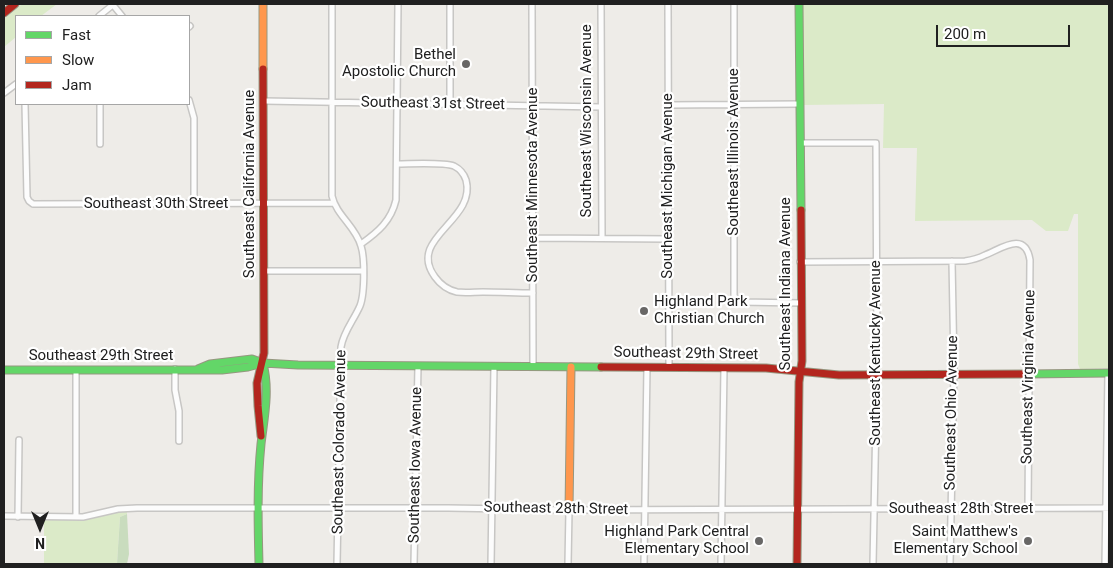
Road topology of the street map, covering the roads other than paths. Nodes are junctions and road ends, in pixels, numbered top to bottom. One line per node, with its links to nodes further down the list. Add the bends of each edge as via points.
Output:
1 (16, 4): 12 (main road)
2 (113, 4): 13 (street); 14 (street)
3 (264, 4): 17 (main road, Southeast California Avenue)
4 (332, 4): 18 (street, Southeast Colorado Avenue)
5 (398, 4): 19 (street)
6 (450, 4): 21 (street)
7 (532, 4): 27 (street, Southeast Minnesota Avenue)
8 (601, 4): 28 (street, Southeast Wisconsin Avenue)
9 (668, 4): 25 (street, Southeast Michigan Avenue)
10 (734, 4): 26 (street, Southeast Illinois Avenue)
11 (799, 4): 22 (main road, Southeast Indiana Avenue)
12 (4, 13)
13 (100, 15)
14 (121, 15)
15 (15, 86): 16 (street)
16 (4, 93)
17 (264, 101): 18 (street, Southeast 31st Street); 34 (main road, Southeast California Avenue)
18 (332, 103): 19 (street, Southeast 31st Street); 32 (street, Southeast Colorado Avenue)
19 (398, 103): 21 (street, Southeast 31st Street); 31 (street)
20 (190, 104): 33 (street, via 194,118)
21 (450, 104): 27 (street, Southeast 31st Street)
22 (800, 104): 26 (street); 29 (main road, Southeast Indiana Avenue)
23 (25, 105): 33 (street, Southeast 30th Street, via 27,196 30,203)
24 (100, 105): 30 (street)
25 (668, 105): 26 (street); 37 (street, Southeast Michigan Avenue)
26 (734, 105): 45 (street, Southeast Illinois Avenue, via 734,296 745,302)
27 (532, 106): 28 (street, Southeast 31st Street); 35 (street, Southeast Minnesota Avenue)
28 (601, 107): 36 (street, Southeast Wisconsin Avenue)
29 (800, 143): 40 (main road, Southeast Indiana Avenue); 41 (street, Southeast Kentucky Avenue, via 876,143)
30 (100, 144)
31 (397, 164): 38 (street, via 397,193 391,215 382,228); 44 (street, via 452,166 466,178 467,194 462,209 437,236 430,250 430,269 440,283 451,290 463,292)
32 (334, 203): 34 (street, Southeast 30th Street); 38 (street, Southeast Colorado Avenue)
33 (194, 204): 34 (street, Southeast 30th Street)
34 (264, 204): 42 (main road, Southeast California Avenue)
35 (533, 238): 36 (street); 44 (street, Southeast Minnesota Avenue)
36 (602, 238): 37 (street)
37 (669, 240): 53 (street, Southeast Michigan Avenue)
38 (361, 244): 43 (street, Southeast Colorado Avenue)
39 (952, 261): 41 (street); 60 (street, Southeast Virginia Avenue, via 974,259 1010,243 1020,245 1030,256); 62 (street, Southeast Ohio Avenue)
40 (800, 262): 41 (street); 45 (main road, Southeast Indiana Avenue)
41 (876, 262): 61 (street, Southeast Kentucky Avenue)
42 (264, 271): 43 (street); 46 (main road, Southeast California Avenue)
43 (363, 271): 47 (street, Southeast Colorado Avenue, via 362,298 344,337)
44 (533, 292): 50 (street, Southeast Minnesota Avenue)
45 (801, 303): 58 (main road, Southeast Indiana Avenue)
46 (263, 363): 47 (main road, Southeast 29th Street); 55 (main road, Southeast 29th Street, via 252,359 234,360 198,369); 69 (main road, Southeast California Avenue, via 258,375 258,419 262,436)
47 (341, 365): 48 (main road, Southeast 29th Street); 65 (street, Southeast Colorado Avenue)
48 (418, 366): 49 (main road, Southeast 29th Street); 66 (street, Southeast Iowa Avenue)
49 (494, 366): 50 (main road, Southeast 29th Street); 67 (street)
50 (533, 366): 51 (main road, Southeast 29th Street)
51 (571, 367): 52 (main road, Southeast 29th Street); 71 (main road)
52 (647, 367): 53 (main road, Southeast 29th Street); 72 (street)
53 (669, 367): 54 (main road, Southeast 29th Street)
54 (724, 368): 58 (main road, Southeast 29th Street); 73 (street)
55 (175, 369): 57 (main road, Southeast 29th Street); 64 (street)
56 (4, 370): 57 (main road, Southeast 29th Street)
57 (76, 370): 79 (street)
58 (800, 372): 61 (main road, Southeast 29th Street); 74 (main road, Southeast Indiana Avenue)
59 (1108, 373): 60 (main road, Southeast 29th Street); 68 (street)
60 (1030, 374): 62 (main road, Southeast 29th Street); 70 (street, Southeast Virginia Avenue)
61 (877, 375): 62 (main road, Southeast 29th Street); 75 (street, Southeast Kentucky Avenue)
62 (954, 375): 76 (street, Southeast Ohio Avenue)
63 (19, 440): 78 (street)
64 (179, 441)
65 (338, 508): 66 (street, Southeast 28th Street); 69 (street, Southeast 28th Street); 81 (street, Southeast Colorado Avenue)
66 (416, 508): 67 (street, Southeast 28th Street); 82 (street, Southeast Iowa Avenue)
67 (492, 508): 71 (street, Southeast 28th Street); 83 (street)
68 (1108, 508): 70 (street, Southeast 28th Street); 90 (street)
69 (259, 509): 79 (street, Southeast 28th Street, via 123,508); 80 (main road, Southeast California Avenue)
70 (1028, 509): 76 (street, Southeast 28th Street)
71 (569, 510): 72 (street, Southeast 28th Street); 84 (street)
72 (646, 510): 73 (street, Southeast 28th Street); 85 (street)
73 (722, 510): 74 (street, Southeast 28th Street); 86 (street)
74 (798, 510): 75 (street, Southeast 28th Street); 87 (main road, Southeast Indiana Avenue)
75 (874, 510): 76 (street, Southeast 28th Street); 88 (street, Southeast Kentucky Avenue)
76 (951, 510): 89 (street, Southeast Ohio Avenue)
77 (4, 516): 78 (street, Southeast 28th Street)
78 (18, 517): 79 (street, Southeast 28th Street)
79 (76, 517)
80 (259, 564)
81 (337, 564)
82 (414, 564)
83 (491, 564)
84 (568, 564)
85 (644, 564)
86 (721, 564)
87 (797, 564)
88 (873, 564)
89 (950, 564)
90 (1105, 564)

